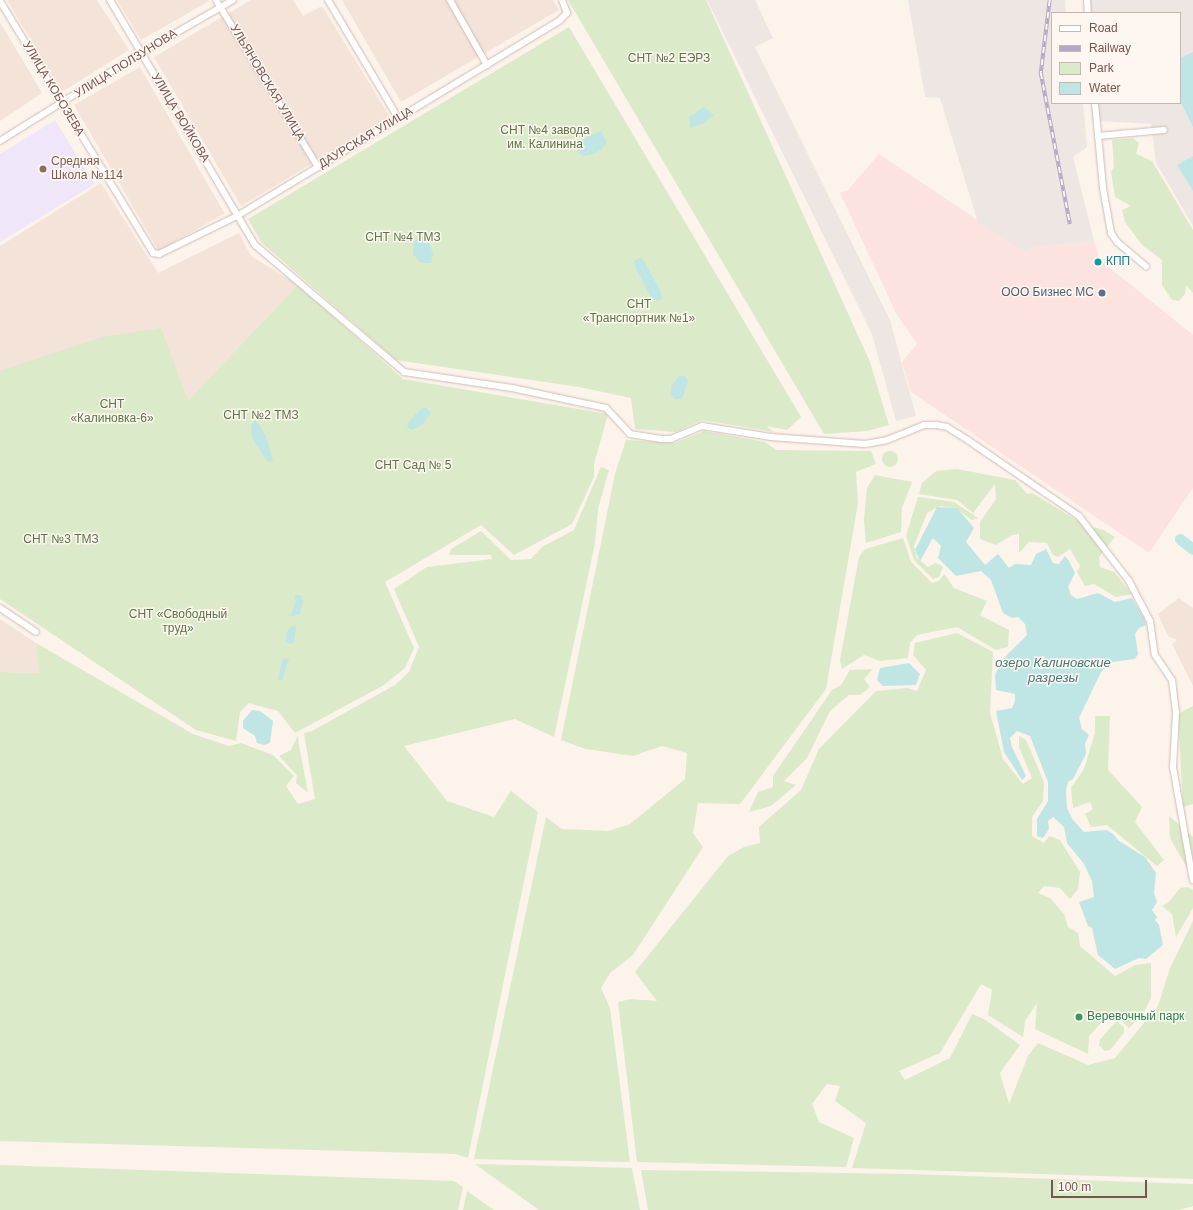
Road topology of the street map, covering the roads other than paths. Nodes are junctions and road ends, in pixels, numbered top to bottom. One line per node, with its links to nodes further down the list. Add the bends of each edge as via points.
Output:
1 (110, 0): 11 (street, УЛИЦА ВОЙКОВА)
2 (216, 0): 9 (street, УЛЬЯНОВСКАЯ УЛИЦА)
3 (233, 0): 9 (street, УЛИЦА ПОЛЗУНОВА)
4 (328, 0): 15 (street)
5 (450, 0): 12 (street)
6 (562, 0): 12 (street, ДАУРСКАЯ УЛИЦА, via 567,13 560,20)
7 (1087, 0): 10 (street)
8 (0, 2): 13 (street, УЛИЦА КОБОЗЕВА)
9 (220, 7): 11 (street, УЛИЦА ПОЛЗУНОВА); 19 (street, УЛЬЯНОВСКАЯ УЛИЦА)
10 (1088, 12)
11 (141, 53): 13 (street, УЛИЦА ПОЛЗУНОВА); 20 (street, УЛИЦА ВОЙКОВА)
12 (487, 65): 15 (street, ДАУРСКАЯ УЛИЦА)
13 (61, 104): 18 (street, УЛИЦА ПОЛЗУНОВА); 21 (street, УЛИЦА КОБОЗЕВА, via 153,252)
14 (1095, 104): 17 (street)
15 (398, 118): 19 (street, ДАУРСКАЯ УЛИЦА)
16 (1164, 130): 17 (street)
17 (1098, 136): 22 (street, via 1102,188 1111,233 1117,242)
18 (0, 141)
19 (318, 167): 20 (street, ДАУРСКАЯ УЛИЦА)
20 (237, 216): 21 (street, ДАУРСКАЯ УЛИЦА); 25 (street, УЛИЦА ВОЙКОВА, via 255,245 404,372 512,388 606,408 630,434 663,439 671,439 702,426 770,437 865,444 887,440 924,425 946,427 1079,516 1129,580 1150,621 1155,655 1172,680 1176,712 1173,767)
21 (159, 254)
22 (1146, 266)
23 (0, 608): 24 (street)
24 (36, 632)
25 (1193, 880)

